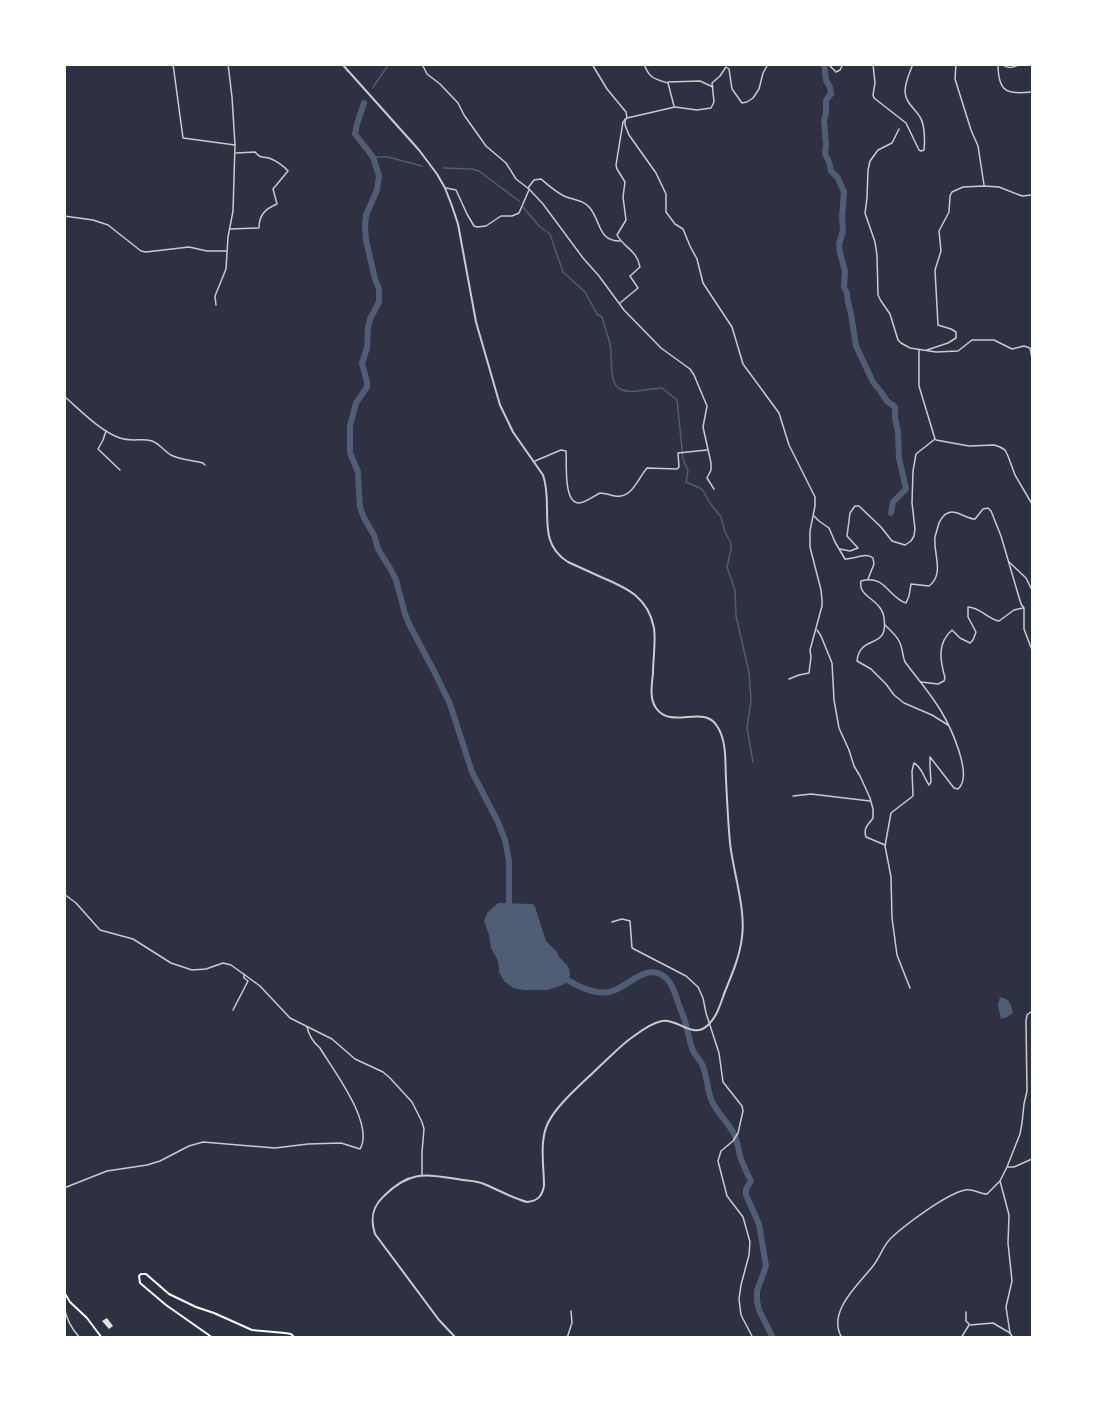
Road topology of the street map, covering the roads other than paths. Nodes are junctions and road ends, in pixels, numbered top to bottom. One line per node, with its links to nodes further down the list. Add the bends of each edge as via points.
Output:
1 (173, 64): 21 (street, via 183,138)
2 (228, 64): 21 (street)
3 (342, 64): 24 (street, via 419,150)
4 (422, 64): 25 (street, via 427,74 458,103 486,146)
5 (592, 64): 19 (street, via 626,112)
6 (644, 64): 15 (street, via 652,78)
7 (768, 64): 16 (street, via 759,89 747,102 742,103 732,89 728,66 713,80)
8 (828, 64): 9 (street, via 836,72)
9 (843, 64)
10 (873, 64): 11 (street, via 874,98 906,123 921,151 922,120 905,93)
11 (913, 64)
12 (956, 64): 23 (street, via 955,79 978,146)
13 (999, 64): 14 (street, via 1010,68); 17 (street, via 998,77 1003,88 1008,92)
14 (1020, 64)
15 (668, 83): 16 (street, via 700,81); 18 (street)
16 (713, 87): 18 (street, via 711,108)
17 (1032, 92)
18 (675, 107): 19 (street)
19 (626, 119): 29 (street, via 616,160 626,182 622,197 626,220 618,232); 45 (street, via 629,135 666,194 666,212 683,229 703,283 732,327 743,364 779,413 789,445 814,492)
20 (899, 129): 33 (street, via 892,143 872,155 865,213 876,248 878,295 890,314 898,340)
21 (235, 145): 22 (street)
22 (235, 153): 28 (street); 28 (street, via 255,152 288,171 274,187 277,204 261,215 259,228)
23 (984, 186): 26 (street); 34 (street, via 957,189 950,196 949,212 939,231 941,251 935,286 938,325 956,332 956,338)
24 (445, 188): 25 (street, via 456,190 477,227 519,213); 40 (street, via 458,224 476,322 500,405)
25 (528, 189): 29 (street, via 534,180 541,179 565,196 585,203 606,237); 31 (street)
26 (1032, 195)
27 (64, 216): 30 (street, via 108,225 146,252 189,247)
28 (230, 229): 30 (street)
29 (621, 241): 31 (street, via 631,249 639,267 630,276 638,288)
30 (227, 251): 32 (street)
31 (619, 304): 39 (street, via 661,348 694,375 707,406 703,427)
32 (216, 305)
33 (919, 350): 34 (street); 38 (street, via 919,386)
34 (927, 350): 35 (street, via 958,351 972,340 994,340 1012,349 1030,348)
35 (1032, 358)
36 (64, 396): 37 (street)
37 (106, 430): 41 (street, via 122,439 155,442 171,455); 42 (street, via 98,449)
38 (935, 440): 44 (street, via 969,447 994,445 1005,450); 46 (street, via 916,454 914,462 915,529 911,541 905,545 892,541 855,506 850,513 847,536 858,548)
39 (707, 450): 40 (street, via 678,453 679,467 673,469 647,468 630,492 617,496 603,492 581,503 572,501 567,488 566,451); 43 (street, via 711,463 707,478)
40 (534, 461): 66 (street, via 546,483 547,529 558,555 626,588 647,609 655,636 651,695 655,707 668,717 709,719 721,733 742,937 734,969)
41 (205, 465)
42 (120, 470)
43 (714, 489)
44 (1032, 504)
45 (814, 514): 46 (street, via 829,528); 52 (street, via 810,548 822,600)
46 (840, 549): 48 (street, via 845,559 864,555 873,558)
47 (1008, 562): 48 (street, via 988,508 975,519 949,512 940,521 935,537 937,573 933,583 911,584 906,603 882,583); 49 (street, via 1026,578); 50 (street)
48 (868, 580): 51 (street, via 860,582 860,588 883,611)
49 (1032, 590)
50 (1024, 608): 53 (street, via 1024,629); 55 (street, via 999,621 968,607 968,617 976,632 973,640 970,643 952,630 941,646 944,681)
51 (885, 626): 55 (street, via 900,642 903,657); 56 (street, via 878,640 861,649 857,661 871,669 904,703)
52 (815, 628): 54 (street, via 809,673); 58 (street, via 832,663 839,728)
53 (1032, 650)
54 (789, 679)
55 (920, 682): 56 (street)
56 (948, 725): 59 (street, via 964,772 962,787 954,788 930,757 929,785 914,763 913,796 891,813)
57 (793, 796): 58 (street, via 811,794)
58 (870, 801): 59 (street, via 873,818 866,828 866,837)
59 (885, 845): 63 (street, via 897,955)
60 (64, 894): 62 (street, via 100,930 133,939 171,963 192,970 226,963)
61 (612, 922): 66 (street, via 630,921 632,948 681,973 698,987)
62 (244, 973): 64 (street, via 248,981); 67 (street, via 290,1018)
63 (910, 988)
64 (233, 1010)
65 (1032, 1011): 69 (street, via 1026,1022)
66 (710, 1023): 72 (street, via 696,1030 665,1020 646,1028 629,1039 558,1108 545,1133 544,1185 538,1199 527,1203 482,1183); 88 (street, via 723,1082 743,1111 738,1133 721,1151 718,1161 727,1196 743,1217 750,1242 739,1299 741,1316)
67 (307, 1026): 72 (street, via 332,1039 355,1059 383,1072 412,1102 424,1129); 74 (street, via 308,1035 357,1110 364,1143 360,1149 341,1143 275,1148 203,1142 154,1163 106,1171)
68 (1032, 1083): 69 (street)
69 (1027, 1084): 71 (street, via 1022,1123)
70 (1032, 1159): 71 (street)
71 (1007, 1167): 73 (street)
72 (422, 1175): 87 (street, via 403,1181 381,1198 373,1211 372,1224 375,1234)
73 (1000, 1181): 81 (street, via 1009,1215 1012,1281 1006,1307); 89 (street, via 987,1194 967,1190 943,1200 890,1239 844,1301 837,1326)
74 (64, 1188)
75 (64, 1292): 76 (main road)
76 (73, 1304): 77 (street); 84 (main road)
77 (64, 1307): 83 (street, via 67,1320)
78 (571, 1311): 82 (street)
79 (966, 1312): 80 (street)
80 (970, 1325): 81 (street, via 991,1323); 90 (street)
81 (1010, 1333): 91 (street)
82 (567, 1337)
83 (80, 1338)
84 (102, 1338)
85 (213, 1338): 86 (main road, via 140,1283 141,1274 196,1307 252,1330 291,1334)
86 (295, 1338)
87 (456, 1338)
88 (753, 1338)
89 (842, 1338)
90 (961, 1338)
91 (1013, 1338)

